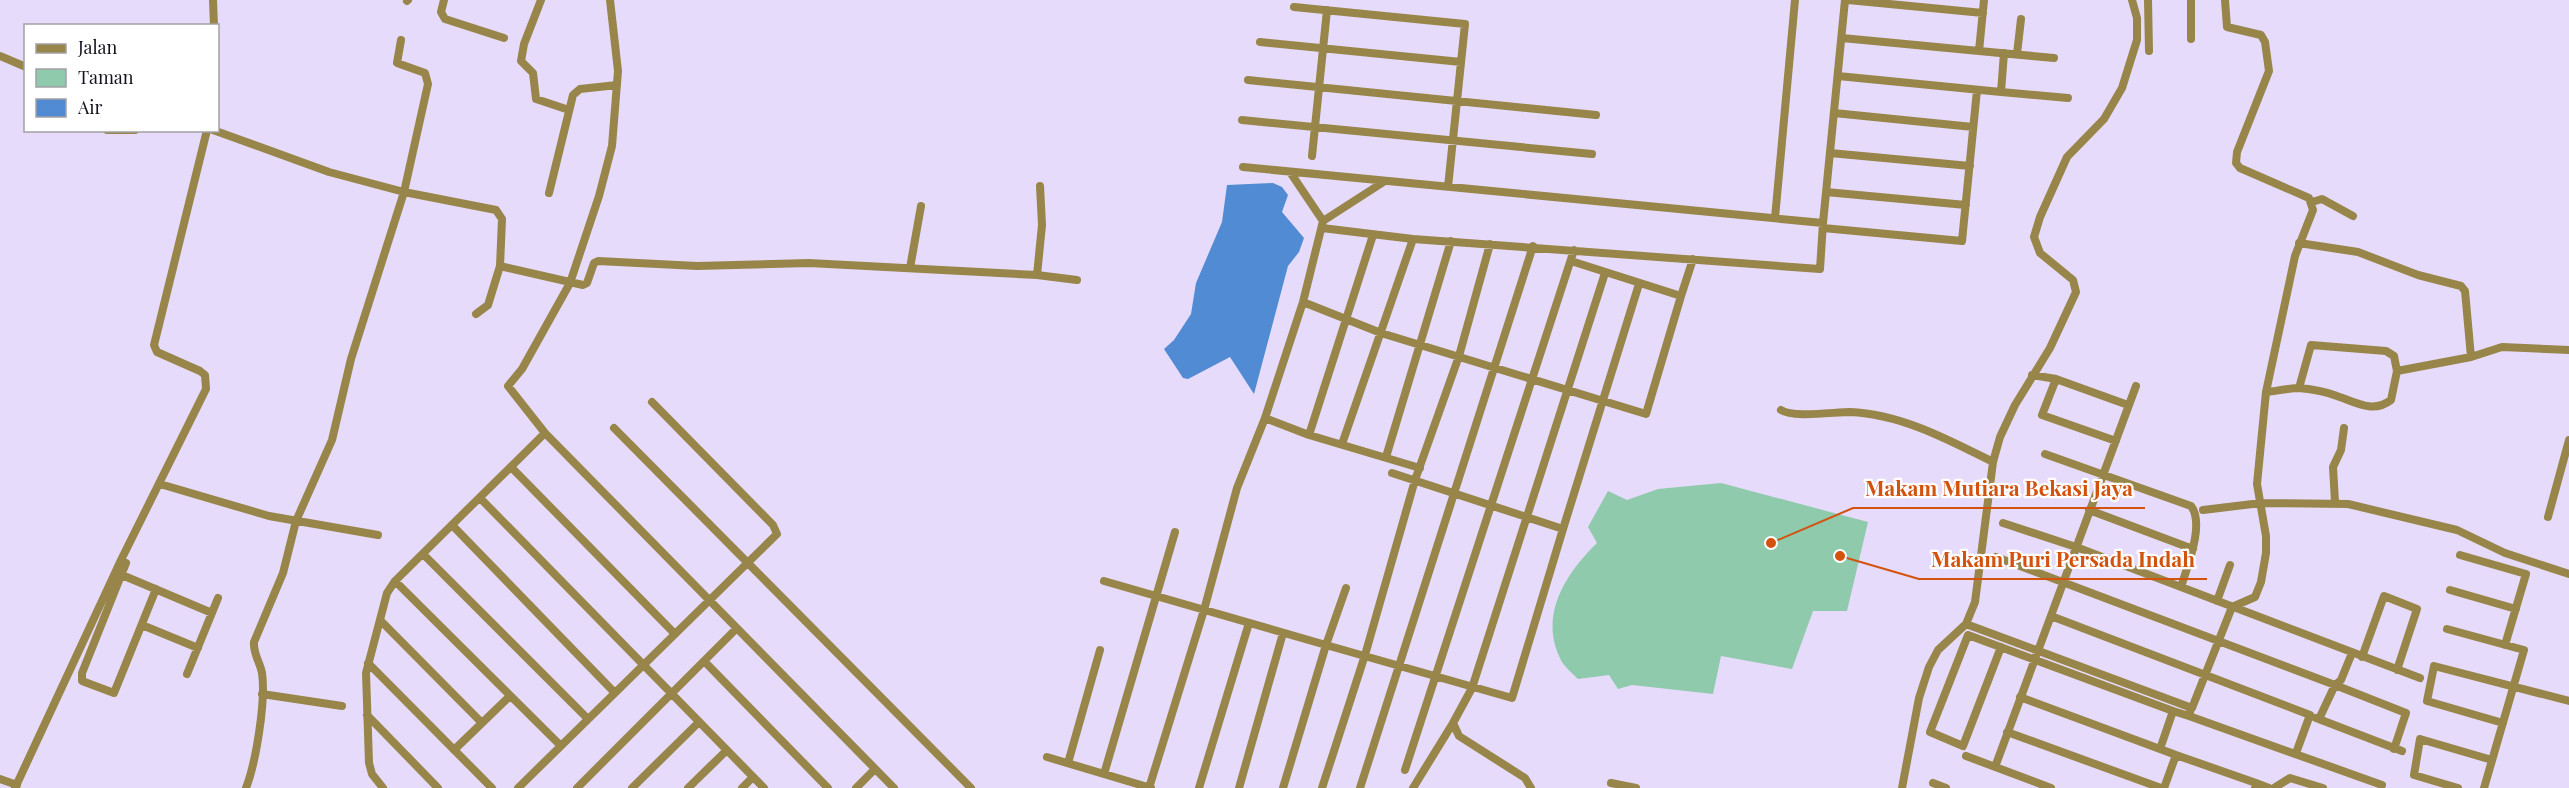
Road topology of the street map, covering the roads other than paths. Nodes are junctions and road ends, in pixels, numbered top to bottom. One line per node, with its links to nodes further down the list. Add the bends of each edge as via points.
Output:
1 (213, 0): 16 (street)
2 (444, 0): 17 (street, via 441,12 445,19)
3 (541, 0): 39 (street, via 521,61 533,73 536,99)
4 (610, 0): 33 (street, via 618,57)
5 (1795, 0): 64 (street)
6 (1847, 0): 14 (street); 18 (street)
7 (1984, 0): 14 (street)
8 (2132, 0): 94 (street, via 2137,40 2122,87 2104,118 2067,157 2034,237 2040,253 2073,280 2076,287 2050,348)
9 (2148, 0): 24 (street)
10 (2191, 0): 19 (street)
11 (2225, 0): 60 (street, via 2227,27 2261,35 2269,57 2269,71 2236,163)
12 (1293, 7): 13 (street)
13 (1327, 10): 22 (street); 29 (street, via 1465,24)
14 (1983, 13): 23 (street)
15 (2021, 19): 26 (street)
16 (214, 24)
17 (504, 38)
18 (1842, 38): 23 (street); 31 (street)
19 (2191, 39)
20 (401, 40): 57 (street, via 396,63 425,73 428,79)
21 (1260, 42): 22 (street)
22 (1323, 48): 29 (street); 34 (street)
23 (1979, 51): 25 (street)
24 (2148, 51)
25 (2004, 53): 26 (street); 36 (street)
26 (2017, 54): 28 (street)
27 (0, 56): 30 (street)
28 (2055, 58)
29 (1461, 62): 38 (street)
30 (24, 66)
31 (1838, 76): 35 (street); 40 (street)
32 (1248, 80): 34 (street)
33 (617, 85): 39 (street, via 576,91); 81 (street, via 612,146)
34 (1319, 87): 38 (street); 43 (street)
35 (1977, 90): 36 (street); 44 (street)
36 (2001, 92): 37 (street)
37 (2068, 98)
38 (1457, 101): 41 (street); 47 (street)
39 (569, 110): 59 (street)
40 (1834, 113): 44 (street); 48 (street)
41 (1596, 115)
42 (1242, 120): 43 (street)
43 (1315, 127): 47 (street); 50 (street)
44 (1973, 127): 51 (street)
45 (207, 132): 121 (street, via 154,345 157,352 205,375 206,389)
46 (219, 132): 57 (street, via 329,172)
47 (1453, 141): 49 (street); 56 (street)
48 (1830, 153): 51 (street); 58 (street)
49 (1592, 154)
50 (1312, 156)
51 (1970, 166): 61 (street)
52 (1243, 167): 53 (street)
53 (1290, 172): 54 (street); 65 (street)
54 (1385, 181): 56 (street); 65 (street)
55 (1040, 186): 79 (street, via 1042,225)
56 (1448, 187): 64 (street)
57 (404, 192): 76 (street, via 496,210 502,219); 131 (street, via 351,359 332,440)
58 (1826, 192): 61 (street); 66 (street)
59 (549, 193)
60 (2312, 202): 63 (street, via 2322,199); 70 (street, via 2313,210)
61 (1966, 205): 66 (street, via 1962,241)
62 (921, 206): 77 (street)
63 (2353, 216)
64 (1774, 218): 66 (street)
65 (1323, 225): 67 (street); 84 (street)
66 (1823, 225): 74 (street, via 1820,269)
67 (1372, 234): 68 (street); 86 (street)
68 (1413, 239): 69 (street); 87 (street)
69 (1451, 242): 71 (street); 88 (street)
70 (2298, 243): 91 (street, via 2358,252 2418,275 2461,286 2465,291); 100 (street)
71 (1490, 244): 72 (street); 90 (street)
72 (1533, 246): 73 (street); 92 (street)
73 (1574, 250): 74 (street); 75 (street)
74 (1693, 259): 83 (street)
75 (1571, 261): 78 (street); 95 (street)
76 (500, 266): 81 (street); 85 (street, via 488,305)
77 (910, 268): 79 (street); 81 (street, via 598,261 587,283)
78 (1605, 273): 82 (street); 99 (street)
79 (1037, 275): 80 (street)
80 (1077, 280)
81 (570, 283): 108 (street, via 522,369 508,386)
82 (1640, 284): 83 (street); 101 (street)
83 (1681, 296): 101 (street, via 1646,414)
84 (1302, 302): 86 (street); 105 (street)
85 (476, 314)
86 (1345, 321): 87 (street); 109 (street)
87 (1381, 333): 88 (street); 112 (street)
88 (1419, 344): 90 (street); 114 (street)
89 (2569, 350): 91 (street, via 2502,347)
90 (1459, 356): 92 (street); 117 (street)
91 (2471, 357): 93 (street)
92 (1496, 368): 95 (street); 122 (street)
93 (2397, 372): 98 (street, via 2391,400 2381,406 2370,407); 98 (street, via 2394,356 2386,351 2311,345)
94 (2032, 375): 96 (street); 115 (street, via 2005,423)
95 (1532, 379): 99 (street); 126 (street)
96 (2056, 379): 103 (street); 111 (street, via 2042,415)
97 (2136, 386): 103 (street)
98 (2299, 388): 100 (street)
99 (1566, 389): 101 (street); 129 (street)
100 (2266, 392): 125 (street, via 2257,484)
101 (1604, 401): 134 (street)
102 (652, 402): 143 (street, via 776,531 773,539)
103 (2128, 405): 111 (street)
104 (1781, 410): 115 (street, via 1872,415 1921,429)
105 (1265, 418): 109 (street); 160 (street, via 1237,488)
106 (614, 428): 143 (street)
107 (2344, 428): 124 (street, via 2341,450 2333,467)
108 (545, 433): 116 (street); 156 (street)
109 (1310, 435): 112 (street)
110 (2569, 440): 130 (street)
111 (2116, 441): 119 (street)
112 (1342, 444): 114 (street)
113 (2045, 454): 119 (street)
114 (1386, 457): 117 (street)
115 (1994, 462): 165 (street, via 1977,592)
116 (511, 467): 123 (street); 170 (street)
117 (1420, 468): 120 (street)
118 (1392, 473): 120 (street)
119 (2103, 475): 127 (street); 138 (street, via 2190,506 2196,516)
120 (1414, 480): 122 (street); 179 (street)
121 (160, 483): 131 (street, via 204,499); 142 (street)
122 (1453, 492): 126 (street); 184 (street)
123 (480, 498): 133 (street); 183 (street)
124 (2335, 502): 125 (street); 145 (street, via 2457,530 2505,553)
125 (2261, 503): 128 (street); 158 (street, via 2266,536 2261,582 2255,597)
126 (1491, 504): 129 (street); 188 (street)
127 (2089, 510): 137 (street); 138 (street)
128 (2203, 510)
129 (1527, 516): 134 (street); 192 (street)
130 (2548, 516)
131 (296, 521): 136 (street); 195 (street, via 283,573 254,642 262,671)
132 (2003, 523): 137 (street)
133 (452, 525): 139 (street); 193 (street)
134 (1563, 529): 192 (street, via 1512,698)
135 (1175, 532): 154 (street)
136 (378, 535)
137 (2076, 547): 149 (street); 150 (street)
138 (2193, 549): 150 (street)
139 (423, 554): 147 (street); 204 (street)
140 (2460, 555): 159 (street, via 2526,574)
141 (1995, 557): 149 (street)
142 (122, 558): 146 (street, via 126,563); 231 (street)
143 (748, 563): 156 (street); 245 (street)
144 (2230, 565): 157 (street)
145 (2569, 574)
146 (122, 575): 152 (street); 166 (street, via 82,681 114,693)
147 (396, 581): 163 (street, via 387,593); 196 (street)
148 (1104, 581): 154 (street)
149 (2062, 581): 162 (street); 171 (street)
150 (2181, 587): 157 (street)
151 (1346, 588): 172 (street)
152 (156, 589): 161 (street); 166 (street)
153 (2450, 590): 159 (street)
154 (1155, 596): 160 (street); 224 (street)
155 (218, 598): 161 (street)
156 (710, 600): 167 (street); 170 (street)
157 (2217, 601): 158 (street)
158 (2232, 607): 171 (street); 177 (street)
159 (2516, 609): 173 (street)
160 (1204, 610): 164 (street); 246 (street)
161 (212, 613): 175 (street)
162 (2051, 616): 178 (street); 187 (street)
163 (380, 620): 182 (street); 207 (street)
164 (1250, 623): 169 (street); 247 (street)
165 (1966, 624): 178 (street); 255 (street, via 1938,650 1929,666)
166 (142, 625): 175 (street)
167 (737, 628): 181 (street); 222 (street)
168 (2447, 629): 173 (street)
169 (1283, 633): 172 (street); 248 (street)
170 (675, 634): 183 (street)
171 (2218, 640): 187 (street); 190 (street)
172 (1326, 645): 179 (street); 249 (street)
173 (2505, 645): 191 (street, via 2524,650)
174 (2001, 647): 174 (street, via 1968,635 1930,732 1963,746); 178 (street)
175 (198, 648): 186 (street)
176 (1100, 650): 220 (street)
177 (2352, 653): 180 (street); 190 (street)
178 (2036, 655): 197 (street); 200 (street); 201 (street)
179 (1365, 656): 184 (street); 250 (street)
180 (2362, 657): 185 (street); 185 (street, via 2384,596 2418,609)
181 (704, 661): 194 (street); 242 (street)
182 (368, 663): 202 (street); 213 (street)
183 (644, 665): 193 (street); 194 (street)
184 (1399, 666): 188 (street); 251 (street)
185 (2397, 670): 189 (street)
186 (187, 674)
187 (2205, 676): 201 (street); 203 (street)
188 (1437, 678): 192 (street); 223 (street)
189 (2420, 678)
190 (2335, 685): 205 (street); 205 (street, via 2406,713 2398,750)
191 (2514, 685): 198 (street); 209 (street); 209 (street, via 2434,666 2427,701)
192 (1472, 688): 208 (street)
193 (615, 693): 204 (street)
194 (672, 693): 206 (street); 237 (street)
195 (262, 694): 199 (street); 232 (street, via 255,754)
196 (510, 696): 207 (street); 211 (street)
197 (2020, 698): 210 (street); 212 (street)
198 (2569, 701)
199 (342, 706)
200 (2173, 711): 201 (street); 212 (street)
201 (2190, 712): 215 (street)
202 (367, 716): 233 (street, via 369,763); 234 (street)
203 (2310, 716): 205 (street); 215 (street)
204 (588, 719): 211 (street)
205 (2319, 719)
206 (699, 722): 214 (street); 238 (street)
207 (482, 723): 213 (street)
208 (1453, 723): 252 (street); 253 (street, via 1459,736 1525,778)
209 (2503, 723): 219 (street)
210 (2007, 732): 221 (street); 258 (street)
211 (561, 746): 236 (street)
212 (2160, 749): 216 (street)
213 (454, 750): 235 (street)
214 (727, 750): 225 (street); 239 (street)
215 (2296, 753): 229 (street)
216 (2176, 755): 230 (street); 258 (street)
217 (1047, 756): 220 (street)
218 (1966, 756): 221 (street)
219 (2492, 760): 262 (street, via 2420,739 2414,775); 263 (street)
220 (1068, 763): 224 (street)
221 (1995, 767): 257 (street)
222 (875, 769): 243 (street); 244 (street)
223 (1405, 770)
224 (1104, 774): 246 (street)
225 (753, 777): 240 (street); 241 (street)
226 (0, 779): 231 (street)
227 (1611, 783): 254 (street)
228 (1933, 783): 256 (street)
229 (2382, 785)
230 (2256, 786): 259 (street)
231 (16, 787)
232 (246, 788)
233 (383, 788)
234 (438, 788)
235 (492, 788)
236 (518, 788)
237 (577, 788)
238 (632, 788)
239 (688, 788)
240 (742, 788)
241 (764, 788)
242 (828, 788)
243 (856, 788)
244 (894, 788)
245 (971, 788)
246 (1149, 788)
247 (1199, 788)
248 (1239, 788)
249 (1283, 788)
250 (1322, 788)
251 (1360, 788)
252 (1413, 788)
253 (1531, 788)
254 (1636, 788)
255 (1902, 788)
256 (1947, 788)
257 (2050, 788)
258 (2162, 788)
259 (2269, 788)
260 (2274, 788): 261 (street, via 2290,778)
261 (2323, 788)
262 (2458, 788)
263 (2484, 788)

